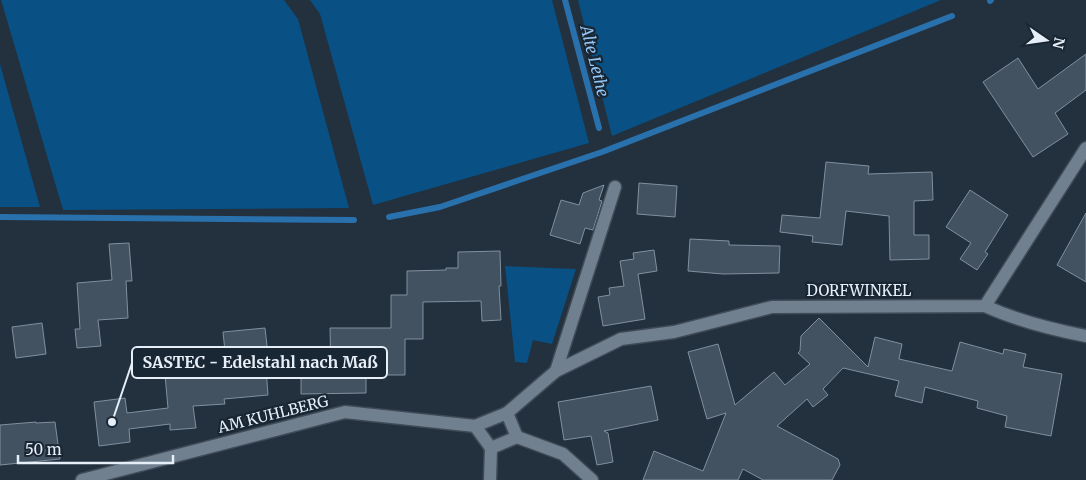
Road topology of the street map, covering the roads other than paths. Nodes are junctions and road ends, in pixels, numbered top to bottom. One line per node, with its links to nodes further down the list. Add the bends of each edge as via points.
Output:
1 (1086, 148): 3 (street)
2 (616, 187): 5 (street)
3 (985, 306): 4 (street, via 1036,326); 5 (street, DORFWINKEL, via 772,307 674,332 621,339)
4 (1086, 336)
5 (556, 371): 6 (street, DORFWINKEL)
6 (507, 413): 7 (street, DORFWINKEL); 8 (street)
7 (475, 426): 9 (street); 10 (street, AM KUHLBERG, via 345,412)
8 (517, 437): 9 (street); 12 (street, via 563,454)
9 (491, 448): 11 (street)
10 (82, 480)
11 (490, 480)
12 (592, 480)

